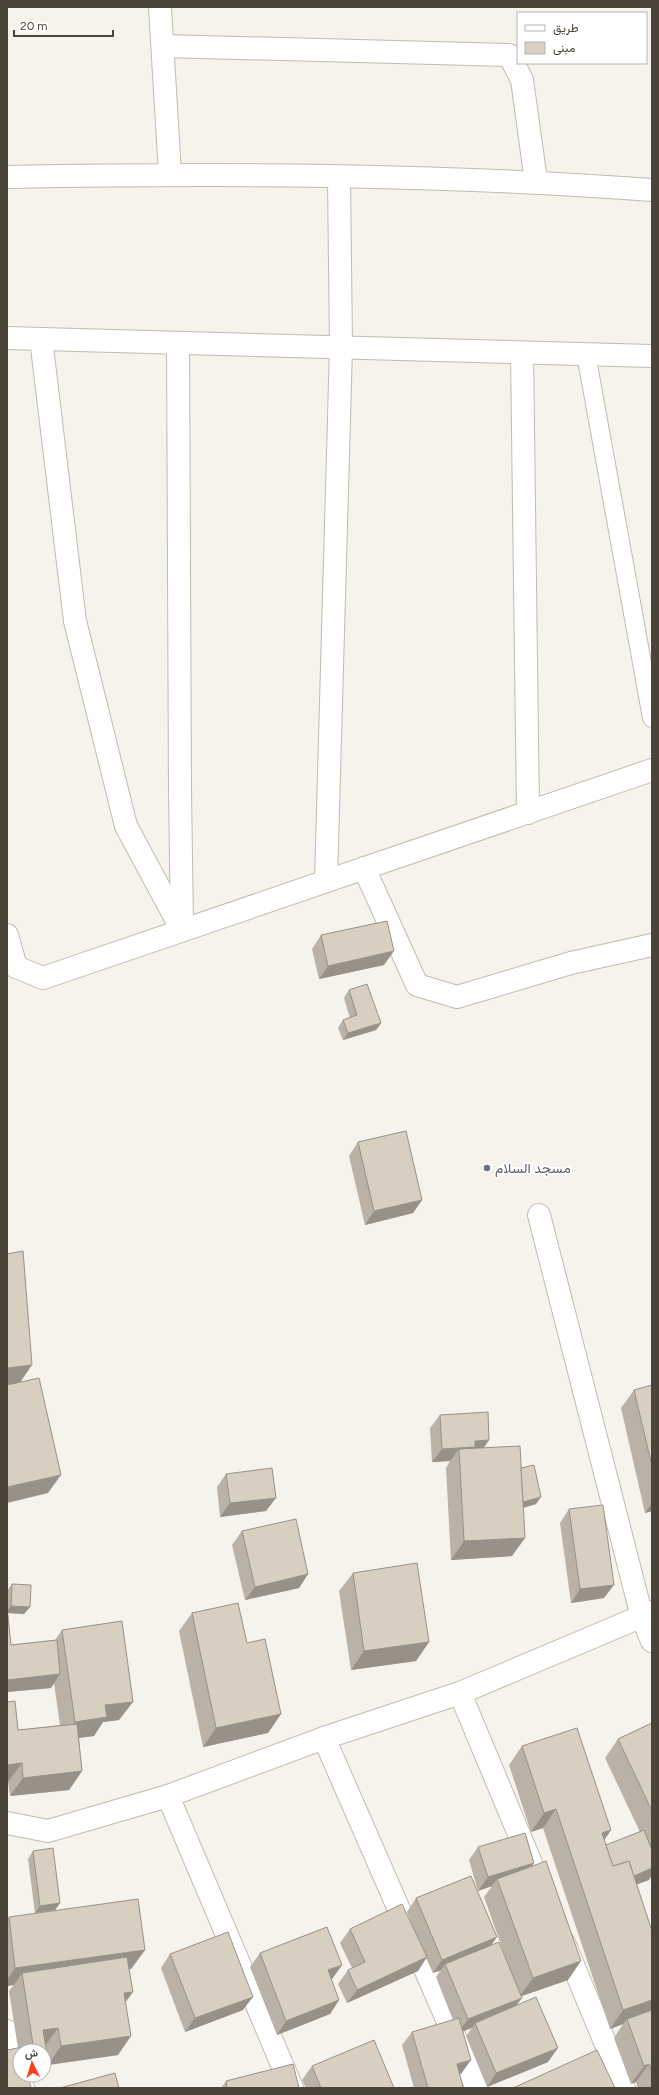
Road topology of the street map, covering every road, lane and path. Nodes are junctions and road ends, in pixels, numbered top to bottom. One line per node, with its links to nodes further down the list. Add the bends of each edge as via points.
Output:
1 (160, 7): 2 (street)
2 (163, 46): 3 (street); 6 (street, via 509,55 522,80)
3 (170, 174): 4 (street); 5 (street)
4 (7, 177)
5 (339, 178): 6 (street); 11 (street)
6 (536, 181): 7 (street)
7 (652, 190)
8 (7, 338): 9 (street)
9 (40, 339): 10 (street); 20 (street, via 75,621 126,826)
10 (178, 343): 11 (street); 20 (street)
11 (341, 348): 12 (street); 19 (street)
12 (522, 353): 13 (street); 17 (street)
13 (586, 354): 14 (street); 15 (lane)
14 (652, 356)
15 (652, 718)
16 (652, 770): 17 (street)
17 (528, 813): 18 (street)
18 (364, 868): 19 (street); 22 (street, via 417,985 456,997 570,963)
19 (326, 881): 20 (street)
20 (182, 930): 21 (street, via 43,978 16,967)
21 (7, 935)
22 (652, 945)
23 (539, 1216): 24 (street)
24 (647, 1615): 25 (street); 26 (street)
25 (652, 1641)
26 (460, 1693): 27 (street); 30 (street)
27 (324, 1738): 28 (street); 35 (street)
28 (168, 1796): 29 (street, via 48,1831); 34 (street)
29 (7, 1823)
30 (539, 1883)
31 (557, 1927): 36 (street)
32 (7, 2031): 33 (street)
33 (23, 2088)
34 (292, 2088)
35 (477, 2088)
36 (624, 2088)

